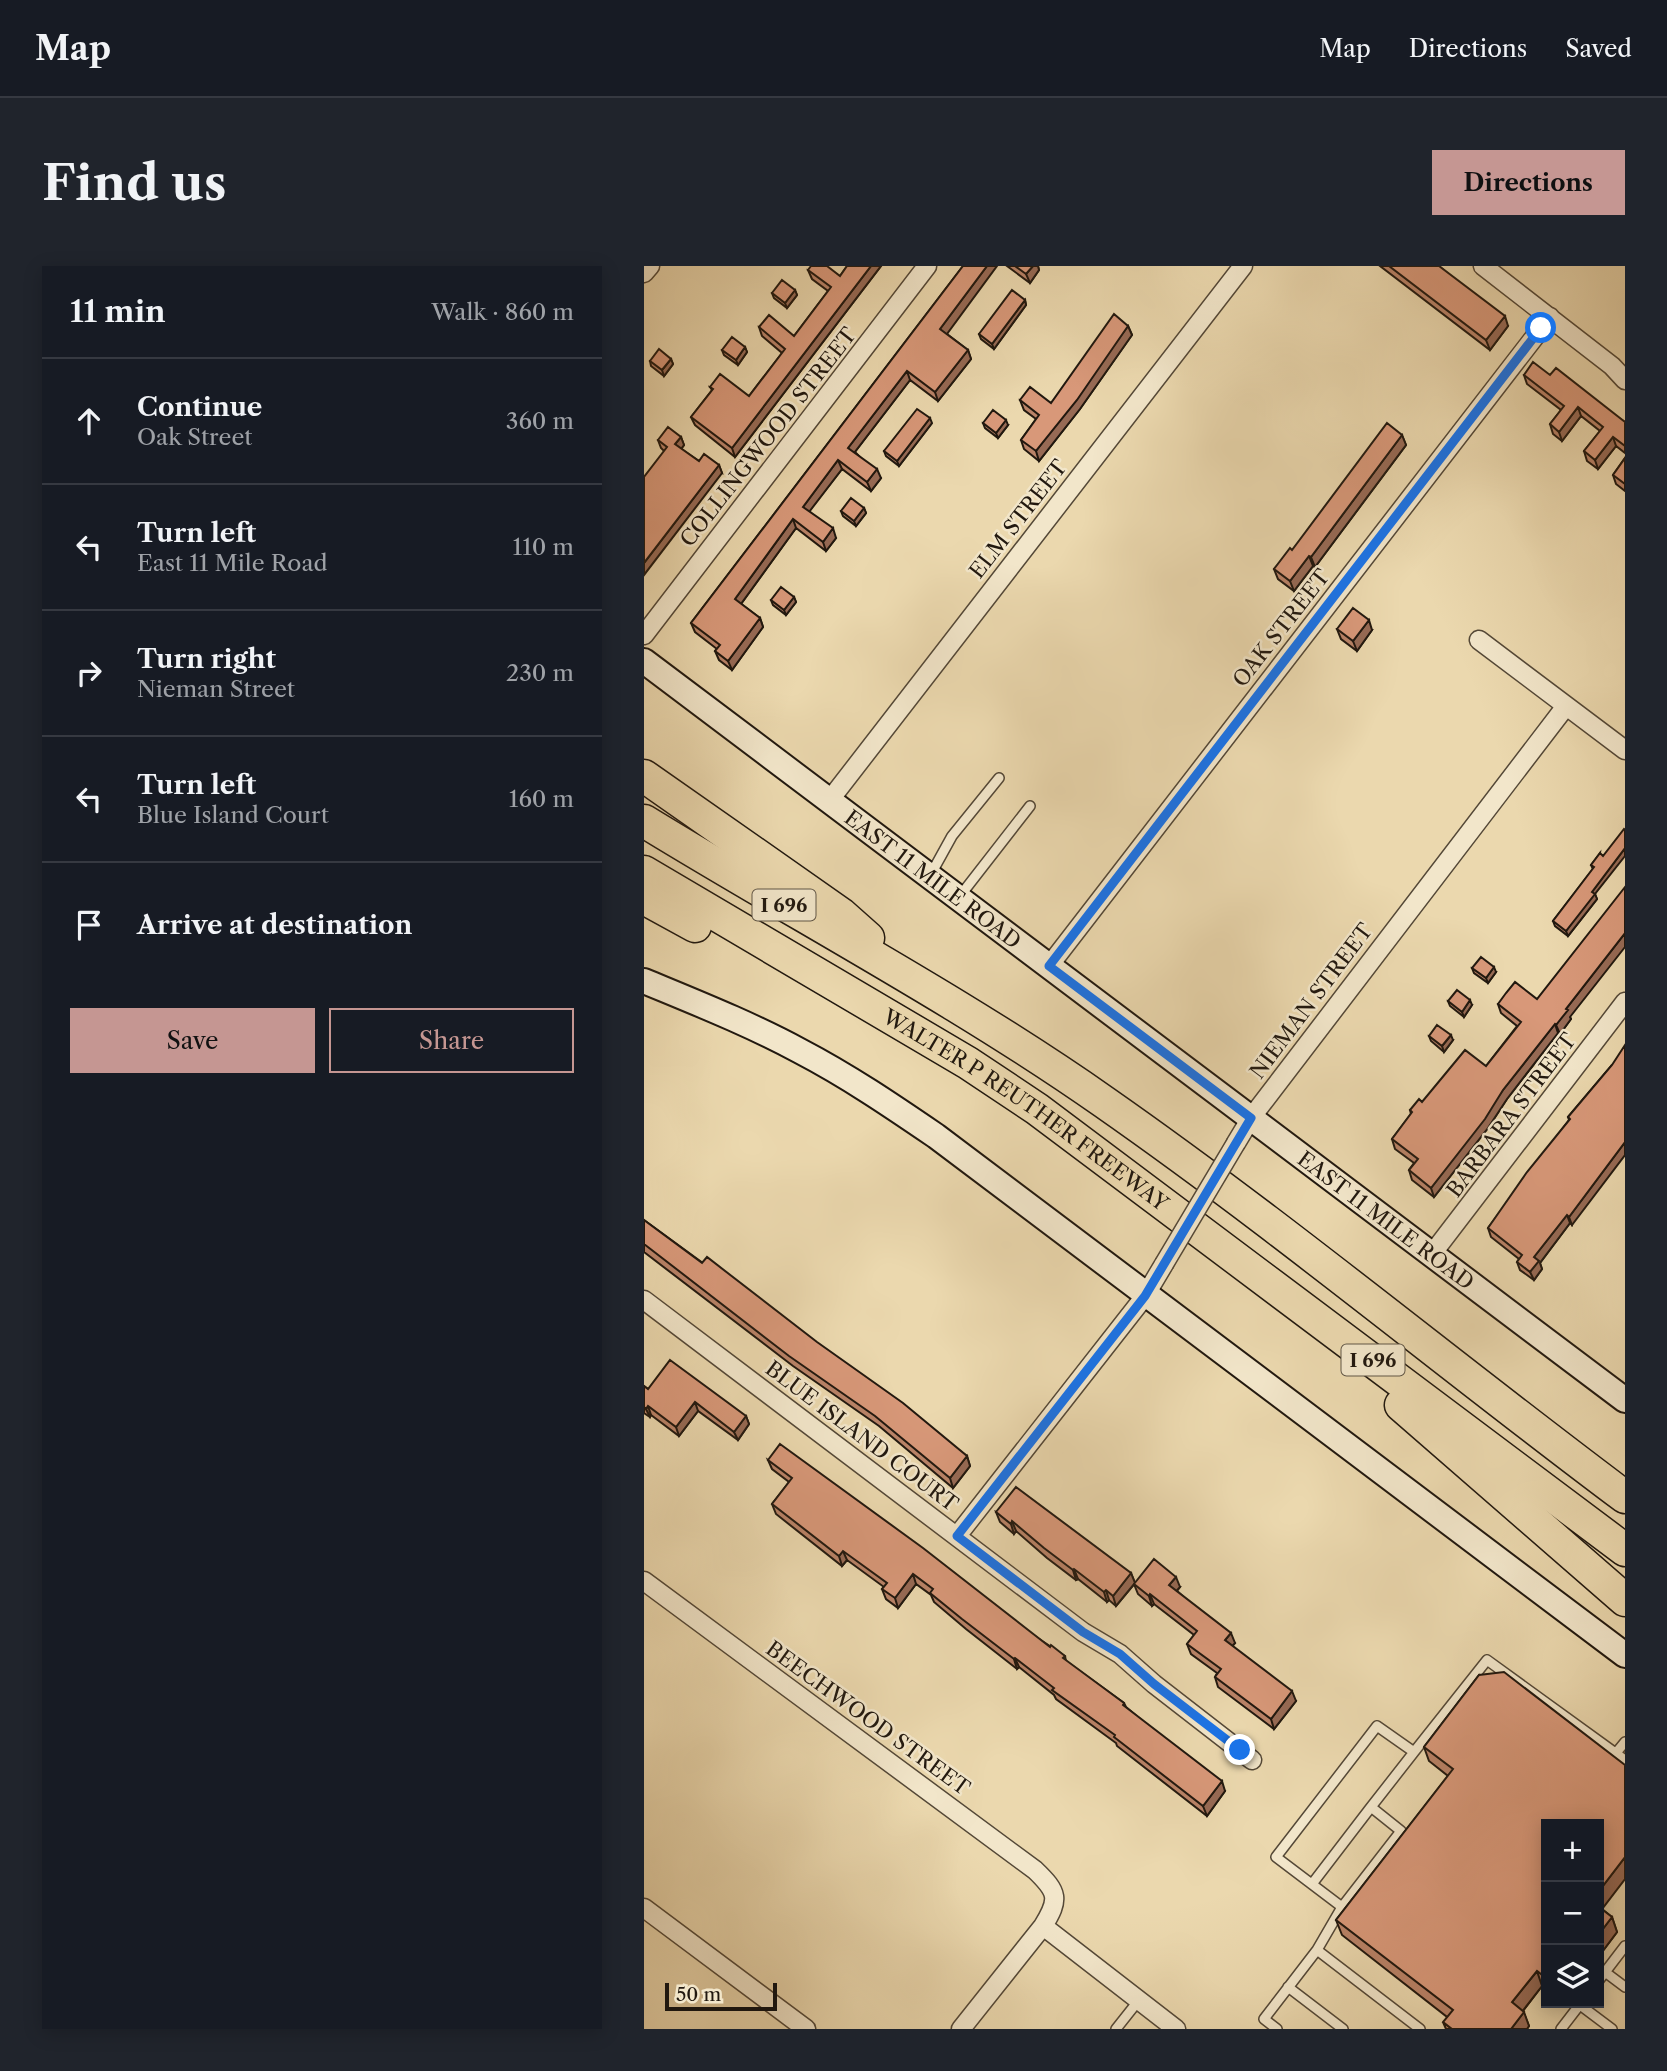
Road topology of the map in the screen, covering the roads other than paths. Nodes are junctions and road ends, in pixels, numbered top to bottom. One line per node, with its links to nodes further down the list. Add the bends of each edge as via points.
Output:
1 (650, 266): 5 (street)
2 (927, 266): 8 (street, COLLINGWOOD STREET)
3 (1243, 266): 15 (street, ELM STREET)
4 (1483, 266): 6 (street)
5 (644, 273)
6 (1550, 317): 7 (street); 22 (street, OAK STREET)
7 (1625, 380)
8 (644, 635)
9 (1479, 640): 11 (street)
10 (644, 661): 15 (main road, EAST 11 MILE ROAD)
11 (1566, 706): 12 (street); 27 (street, NIEMAN STREET)
12 (1625, 751)
13 (644, 776): 24 (highway, via 841,915)
14 (999, 778): 19 (lane, via 952,836)
15 (830, 801): 19 (main road, EAST 11 MILE ROAD)
16 (1030, 806): 21 (lane)
17 (644, 821): 24 (highway, WALTER P REUTHER FREEWAY / I 696)
18 (644, 872): 26 (highway, WALTER P REUTHER FREEWAY / I 696)
19 (930, 876): 21 (main road, EAST 11 MILE ROAD)
20 (644, 898): 26 (highway, via 764,965)
21 (959, 898): 22 (main road, EAST 11 MILE ROAD)
22 (1049, 966): 27 (main road, EAST 11 MILE ROAD)
23 (644, 981): 30 (main road, via 732,1018 871,1091)
24 (925, 987): 32 (highway, WALTER P REUTHER FREEWAY / I 696, via 1123,1116)
25 (1625, 1002): 29 (street, BARBARA STREET)
26 (888, 1016): 28 (highway, WALTER P REUTHER FREEWAY / I 696, via 968,1063)
27 (1251, 1118): 29 (main road, EAST 11 MILE ROAD); 30 (street, NIEMAN STREET, bridge)
28 (1121, 1170): 37 (highway, WALTER P REUTHER FREEWAY / I 696); 39 (highway, via 1210,1256 1347,1359)
29 (1433, 1254): 33 (main road, EAST 11 MILE ROAD)
30 (1145, 1296): 36 (street, NIEMAN STREET); 40 (main road)
31 (644, 1300): 36 (street, BLUE ISLAND COURT)
32 (1464, 1372): 34 (highway, via 1551,1420); 35 (highway, WALTER P REUTHER FREEWAY / I 696)
33 (1625, 1400)
34 (1625, 1474)
35 (1625, 1497)
36 (957, 1536): 44 (street, BLUE ISLAND COURT, via 1083,1632 1120,1654)
37 (1625, 1550)
38 (644, 1581): 50 (street, BEECHWOOD STREET, via 1035,1870 1051,1885 1056,1899)
39 (1625, 1600)
40 (1625, 1655)
41 (1625, 1742): 43 (lane)
42 (1414, 1752): 43 (lane, via 1487,1660); 46 (lane); 47 (lane, via 1377,1726 1276,1857)
43 (1616, 1754): 45 (lane)
44 (1252, 1760)
45 (1625, 1760)
46 (1371, 1808): 47 (lane); 48 (lane, via 1401,1831)
47 (1312, 1884): 48 (lane)
48 (1342, 1907): 52 (lane)
49 (644, 1908): 59 (street)
50 (1043, 1926): 56 (street); 60 (street)
51 (1625, 1946): 53 (lane)
52 (1317, 1950): 54 (lane); 65 (lane)
53 (1605, 1972): 55 (lane)
54 (1288, 1987): 63 (lane, via 1264,2019); 64 (lane)
55 (1625, 1987)
56 (1139, 2000): 61 (lane); 62 (street)
57 (1578, 2008): 66 (lane)
58 (1586, 2008): 67 (lane)
59 (806, 2029)
60 (961, 2029)
61 (1116, 2029)
62 (1176, 2029)
63 (1277, 2029)
64 (1343, 2029)
65 (1420, 2029)
66 (1561, 2029)
67 (1612, 2029)

